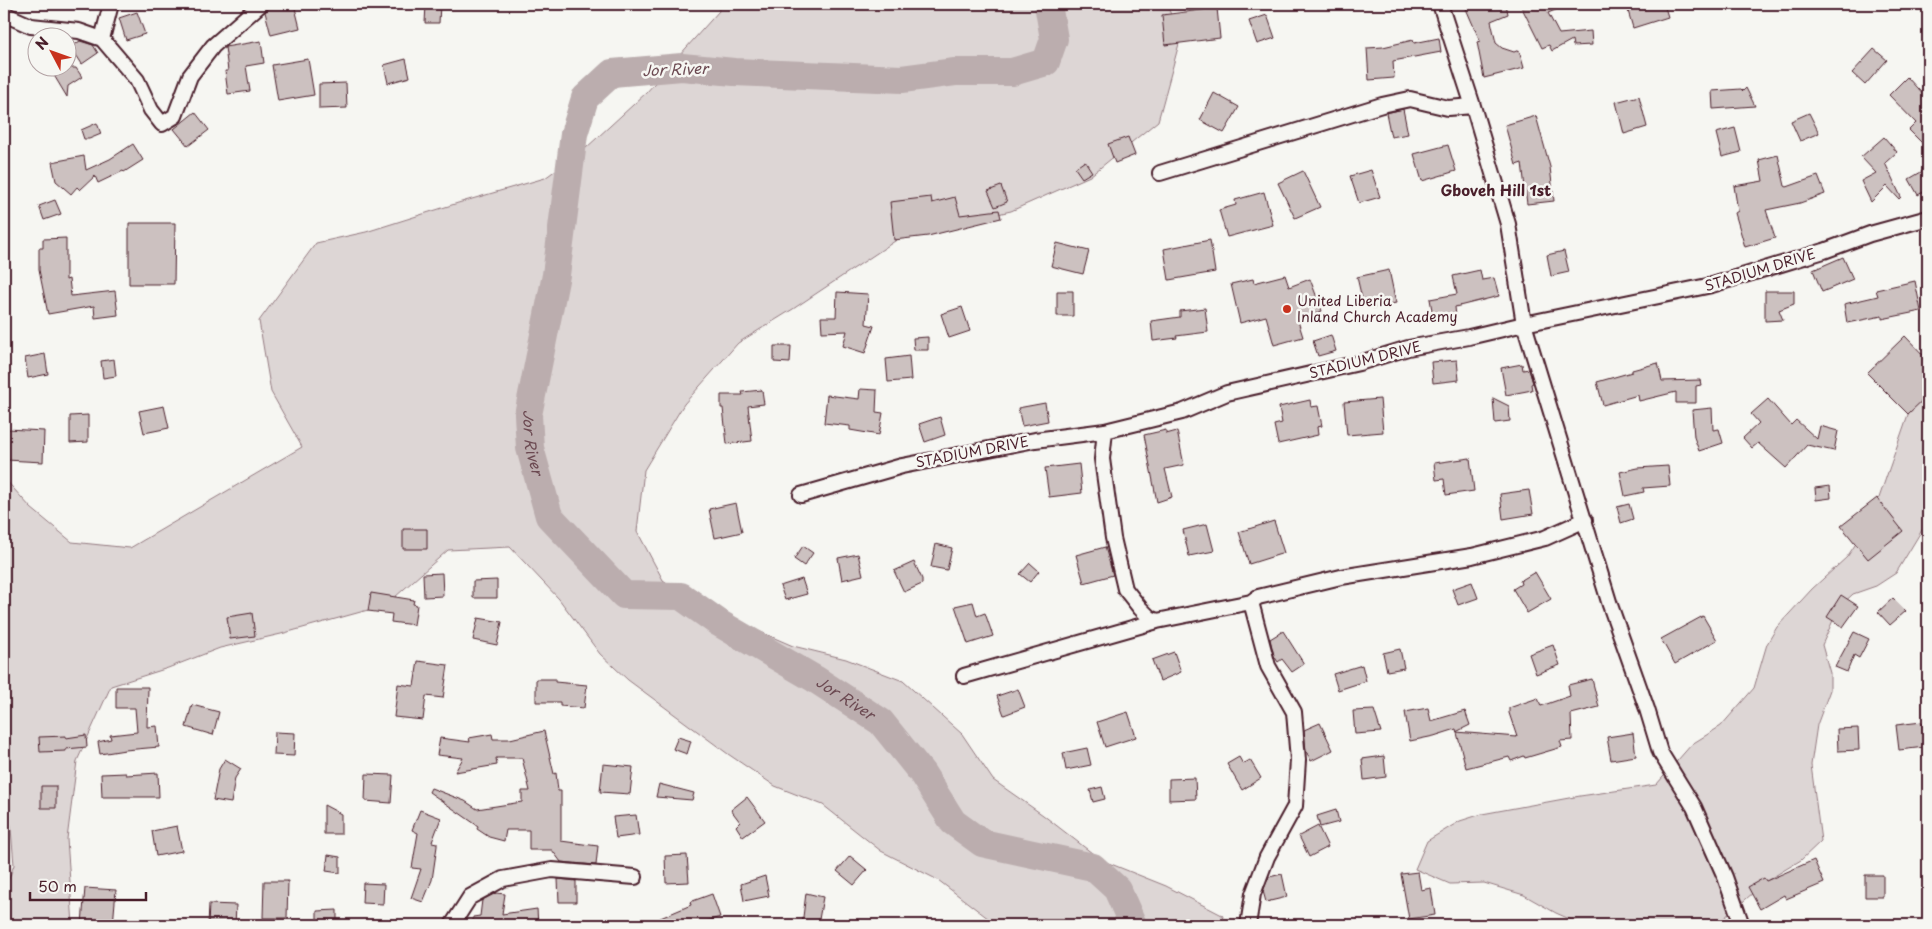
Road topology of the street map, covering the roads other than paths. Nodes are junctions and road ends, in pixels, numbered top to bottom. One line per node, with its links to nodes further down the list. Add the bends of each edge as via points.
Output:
1 (111, 4): 5 (street)
2 (261, 4): 5 (street, via 213,46 190,76 175,116 162,124 151,110 137,80)
3 (1440, 4): 6 (street)
4 (4, 14): 5 (street, via 30,26 79,31)
5 (102, 39)
6 (1473, 106): 7 (street, via 1448,108 1410,99 1382,104); 9 (street, via 1508,224)
7 (1160, 173)
8 (1928, 218): 9 (street, STADIUM DRIVE, via 1712,286)
9 (1524, 324): 10 (street, STADIUM DRIVE, via 1408,348 1359,363 1227,393 1182,412); 12 (street)
10 (1105, 431): 11 (street, STADIUM DRIVE, via 1035,440 902,466); 14 (street, via 1102,459 1125,589 1150,618)
11 (802, 495)
12 (1585, 520): 13 (street, via 1545,538 1513,546 1472,556 1341,577 1258,597); 19 (street, via 1660,752 1694,807)
13 (1251, 602): 14 (street); 18 (street, via 1268,666 1294,712 1298,760 1295,806 1267,857 1253,894)
14 (1157, 621): 15 (street)
15 (964, 676)
16 (635, 877): 17 (street, via 552,870 503,879 470,897)
17 (452, 925)
18 (1248, 925)
19 (1742, 925)

